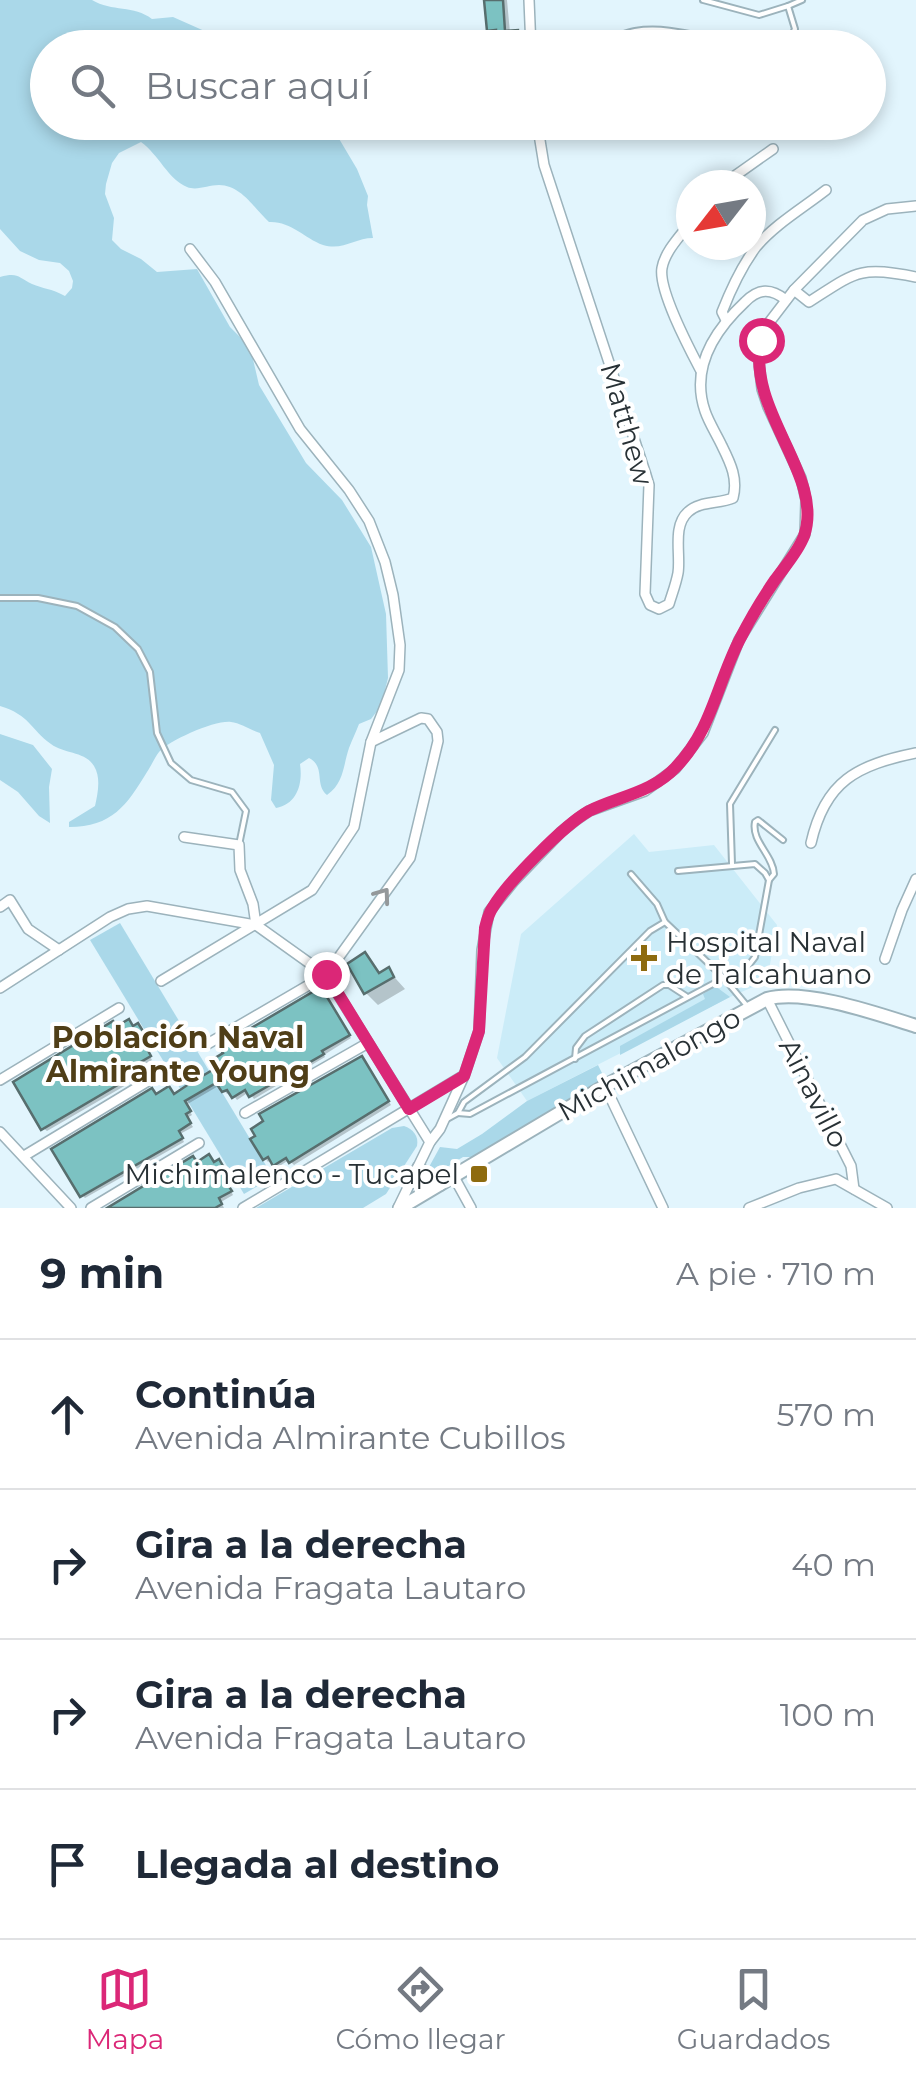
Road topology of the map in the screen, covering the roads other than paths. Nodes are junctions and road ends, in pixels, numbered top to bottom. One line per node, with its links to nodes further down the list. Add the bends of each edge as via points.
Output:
1 (529, 0): 5 (street)
2 (703, 0): 4 (lane, via 759,15)
3 (802, 0): 4 (lane)
4 (788, 6): 6 (lane)
5 (530, 30)
6 (794, 30)
7 (540, 140): 18 (street, Matthew, via 649,485 645,594 659,609 669,604 678,572 680,524 702,505 733,498 736,488 704,409)
8 (773, 149): 9 (street)
9 (743, 170)
10 (826, 190): 17 (street, via 757,246 722,312)
11 (916, 206): 15 (street, via 863,220)
12 (676, 243): 18 (street, via 662,278)
13 (190, 249): 21 (street, via 300,430 369,521 385,562 400,645 398,670)
14 (916, 277): 15 (street, via 855,272 809,302)
15 (794, 290): 16 (street)
16 (786, 300): 17 (street, via 759,291); 53 (street, via 758,354 768,408 801,478 805,534 740,640 703,732 675,769 645,791 576,820 489,912 479,1031)
17 (726, 320): 18 (street)
18 (701, 371)
19 (0, 598): 26 (lane, via 77,606 138,649 150,672 157,732 171,763 192,780 232,792 246,811)
20 (775, 730): 27 (lane, via 730,804)
21 (371, 742): 36 (street, via 354,827 312,890); 39 (street, one-way to 21, via 410,858 438,732 420,718)
22 (916, 753): 25 (street, via 865,766 849,778 819,812)
23 (184, 837): 26 (street)
24 (784, 840): 31 (lane, via 764,822 754,822 774,868)
25 (811, 844)
26 (239, 846): 36 (street)
27 (732, 864): 28 (lane); 31 (lane, via 754,864)
28 (678, 872)
29 (632, 874): 35 (lane)
30 (916, 879): 33 (street)
31 (769, 880): 42 (lane, via 755,957)
32 (0, 907): 37 (street, via 10,900 28,929)
33 (902, 910): 34 (street); 38 (street)
34 (916, 914)
35 (665, 922): 40 (lane); 58 (lane)
36 (256, 925): 37 (street, via 147,906 110,917); 39 (street); 41 (street)
37 (59, 950): 43 (street)
38 (885, 959)
39 (326, 974): 49 (street); 50 (street)
40 (724, 978): 42 (lane); 44 (lane)
41 (161, 982)
42 (732, 987): 47 (lane)
43 (0, 988)
44 (688, 998): 51 (lane); 51 (lane, via 663,985 586,1036)
45 (767, 999): 47 (main road, Michimalongo); 48 (main road, Michimalongo, via 819,1000); 67 (street, Ainavillo, via 851,1166)
46 (118, 1008): 54 (street)
47 (750, 1008): 55 (main road, Michimalongo)
48 (916, 1026)
49 (368, 1043): 56 (street); 57 (street)
50 (204, 1046)
51 (574, 1058): 58 (lane, via 470,1114)
52 (158, 1075): 63 (street)
53 (464, 1076): 56 (street); 59 (street)
54 (0, 1080)
55 (605, 1086): 65 (main road, Michimalongo); 73 (street)
56 (409, 1109): 62 (street); 70 (street)
57 (245, 1113)
58 (458, 1113): 59 (lane)
59 (443, 1122): 62 (street)
60 (0, 1132): 63 (street)
61 (199, 1142): 69 (street)
62 (430, 1142): 64 (street)
63 (24, 1156): 68 (street)
64 (419, 1168): 66 (main road); 71 (street)
65 (454, 1177): 66 (main road, Michimalongo); 72 (street)
66 (440, 1184): 71 (main road, Michimalongo)
67 (854, 1189): 74 (street, via 836,1179); 75 (street)
68 (71, 1208)
69 (91, 1208)
70 (243, 1208)
71 (399, 1208)
72 (471, 1208)
73 (663, 1208)
74 (749, 1208)
75 (887, 1208)

